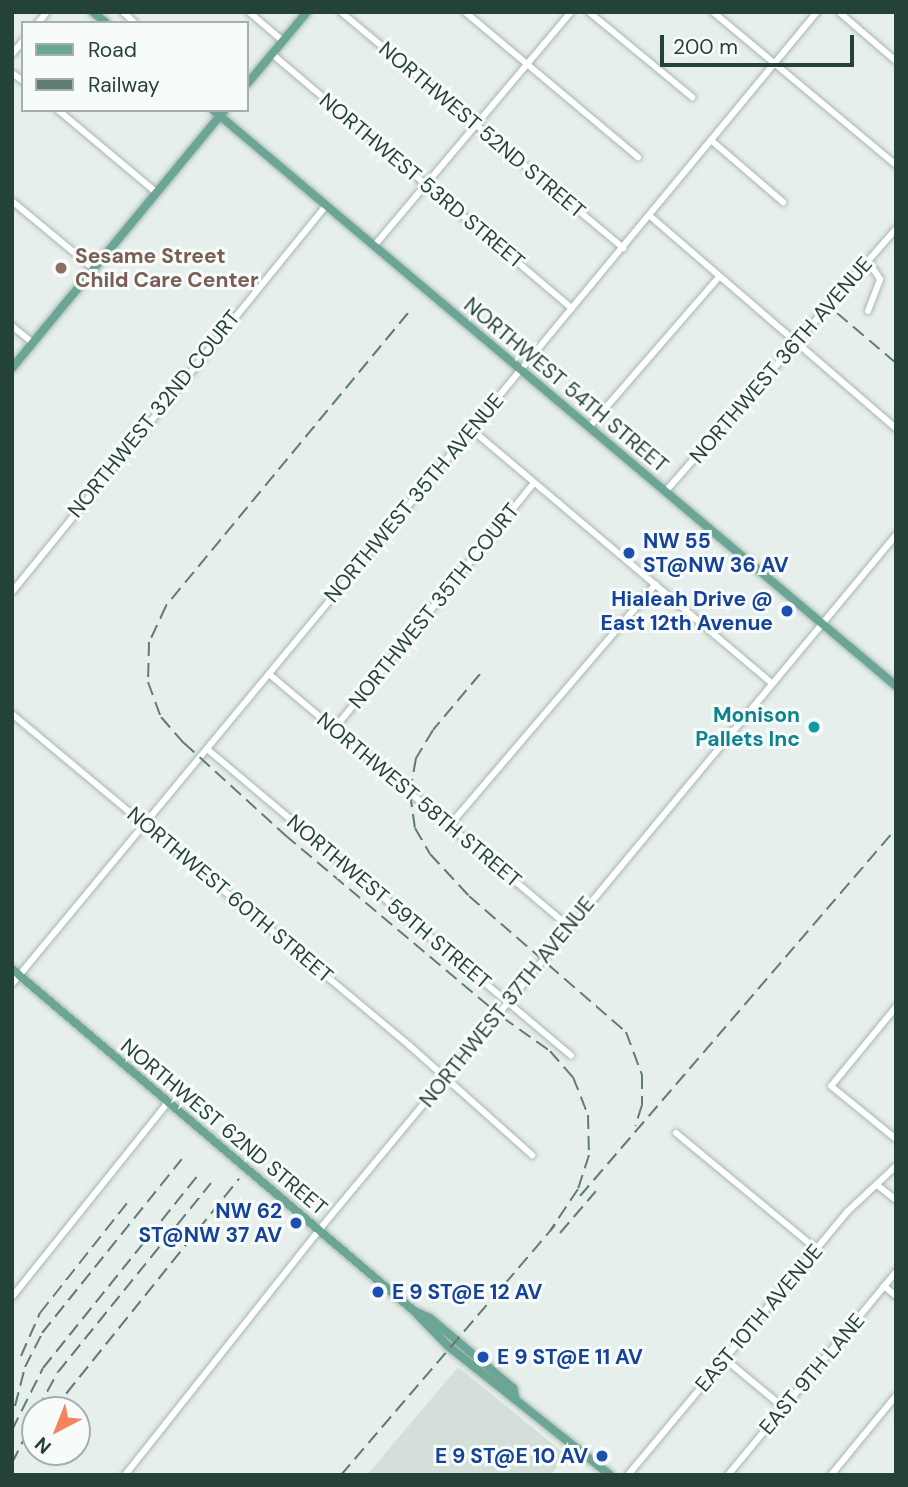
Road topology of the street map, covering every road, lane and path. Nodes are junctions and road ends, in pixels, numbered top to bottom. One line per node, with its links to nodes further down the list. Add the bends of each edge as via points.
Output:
1 (249, 12): 10 (street)
2 (307, 12): 10 (main road)
3 (341, 12): 19 (street, NORTHWEST 52ND STREET)
4 (466, 12): 13 (street)
5 (572, 12): 13 (street)
6 (589, 12): 16 (street)
7 (713, 12): 14 (street)
8 (817, 12): 14 (street, NORTHWEST 35TH AVENUE)
9 (839, 12): 12 (street)
10 (283, 41): 11 (main road)
11 (272, 54): 15 (main road); 23 (street, NORTHWEST 53RD STREET)
12 (896, 61)
13 (527, 64): 19 (street); 21 (street)
14 (774, 64): 20 (street, NORTHWEST 35TH AVENUE); 22 (street)
15 (248, 83)
16 (692, 97)
17 (60, 112): 24 (street)
18 (219, 112): 24 (main road); 27 (main road, NORTHWEST 54TH STREET)
19 (476, 124): 23 (street); 31 (street, NORTHWEST 52ND STREET)
20 (712, 141): 26 (street); 28 (street, NORTHWEST 35TH AVENUE)
21 (638, 157)
22 (896, 165)
23 (426, 185): 30 (street); 35 (street, NORTHWEST 53RD STREET)
24 (157, 193): 33 (main road)
25 (12, 201): 33 (street)
26 (783, 202)
27 (326, 205): 30 (main road, NORTHWEST 54TH STREET); 49 (street, NORTHWEST 32ND COURT)
28 (650, 216): 31 (street, NORTHWEST 35TH AVENUE); 34 (street)
29 (896, 229): 32 (street, NORTHWEST 36TH AVENUE)
30 (374, 246): 41 (main road, NORTHWEST 54TH STREET)
31 (623, 247): 35 (street, NORTHWEST 35TH AVENUE)
32 (868, 261): 36 (street, via 879,271 880,279); 39 (street, NORTHWEST 36TH AVENUE)
33 (94, 270): 38 (main road)
34 (719, 276): 39 (street); 42 (street)
35 (572, 308): 41 (street, NORTHWEST 35TH AVENUE)
36 (868, 311)
37 (12, 326): 38 (street)
38 (33, 343): 40 (main road)
39 (798, 343): 43 (street); 46 (street, NORTHWEST 36TH AVENUE)
40 (12, 368)
41 (521, 370): 42 (main road, NORTHWEST 54TH STREET); 44 (street, NORTHWEST 35TH AVENUE)
42 (589, 427): 46 (main road, NORTHWEST 54TH STREET)
43 (896, 428)
44 (471, 429): 45 (street); 51 (street, NORTHWEST 35TH AVENUE)
45 (534, 483): 48 (street); 55 (street, NORTHWEST 35TH COURT)
46 (665, 492): 50 (main road, NORTHWEST 54TH STREET)
47 (896, 535): 50 (street, NORTHWEST 37TH AVENUE)
48 (656, 584): 52 (street); 58 (street)
49 (12, 592)
50 (821, 624): 52 (street, NORTHWEST 37TH AVENUE); 53 (main road, NORTHWEST 54TH STREET)
51 (269, 674): 55 (street, NORTHWEST 58TH STREET); 56 (street, NORTHWEST 35TH AVENUE)
52 (772, 682): 59 (street, NORTHWEST 37TH AVENUE)
53 (896, 686)
54 (12, 714): 57 (street, NORTHWEST 60TH STREET)
55 (334, 729): 58 (street, NORTHWEST 58TH STREET)
56 (207, 749): 57 (street, NORTHWEST 35TH AVENUE); 62 (street, NORTHWEST 59TH STREET)
57 (143, 822): 60 (street, NORTHWEST 35TH AVENUE); 65 (street, NORTHWEST 60TH STREET, via 410,1046)
58 (449, 826): 59 (street, NORTHWEST 58TH STREET)
59 (569, 927): 62 (street, NORTHWEST 37TH AVENUE)
60 (16, 972): 61 (street, NORTHWEST 35TH AVENUE); 66 (main road, NORTHWEST 62ND STREET)
61 (12, 984)
62 (507, 1002): 64 (street, NORTHWEST 59TH STREET); 65 (street, NORTHWEST 37TH AVENUE)
63 (896, 1007): 68 (street, via 831,1086)
64 (571, 1056)
65 (444, 1080): 69 (street, NORTHWEST 60TH STREET); 73 (street, NORTHWEST 37TH AVENUE)
66 (168, 1102): 73 (main road, NORTHWEST 62ND STREET); 78 (street)
67 (676, 1133): 74 (street)
68 (896, 1139)
69 (532, 1155)
70 (896, 1166): 71 (street, EAST 10TH AVENUE)
71 (877, 1185): 72 (street); 74 (street, EAST 10TH AVENUE)
72 (896, 1200)
73 (319, 1230): 83 (street, NORTHWEST 37TH AVENUE); 84 (main road, NORTHWEST 62ND STREET, via 453,1344 513,1388 515,1396)
74 (816, 1249): 79 (street, EAST 10TH AVENUE)
75 (896, 1272): 76 (street, EAST 9TH LANE)
76 (884, 1286): 77 (street); 81 (street, EAST 9TH LANE)
77 (896, 1296)
78 (12, 1297)
79 (725, 1359): 81 (street); 85 (street, EAST 10TH AVENUE)
80 (896, 1396): 88 (street)
81 (784, 1408): 82 (street, EAST 9TH LANE)
82 (733, 1468): 86 (street, EAST 9TH LANE); 87 (street)
83 (125, 1475)
84 (610, 1475)
85 (628, 1475)
86 (728, 1475)
87 (741, 1475)
88 (831, 1475)

